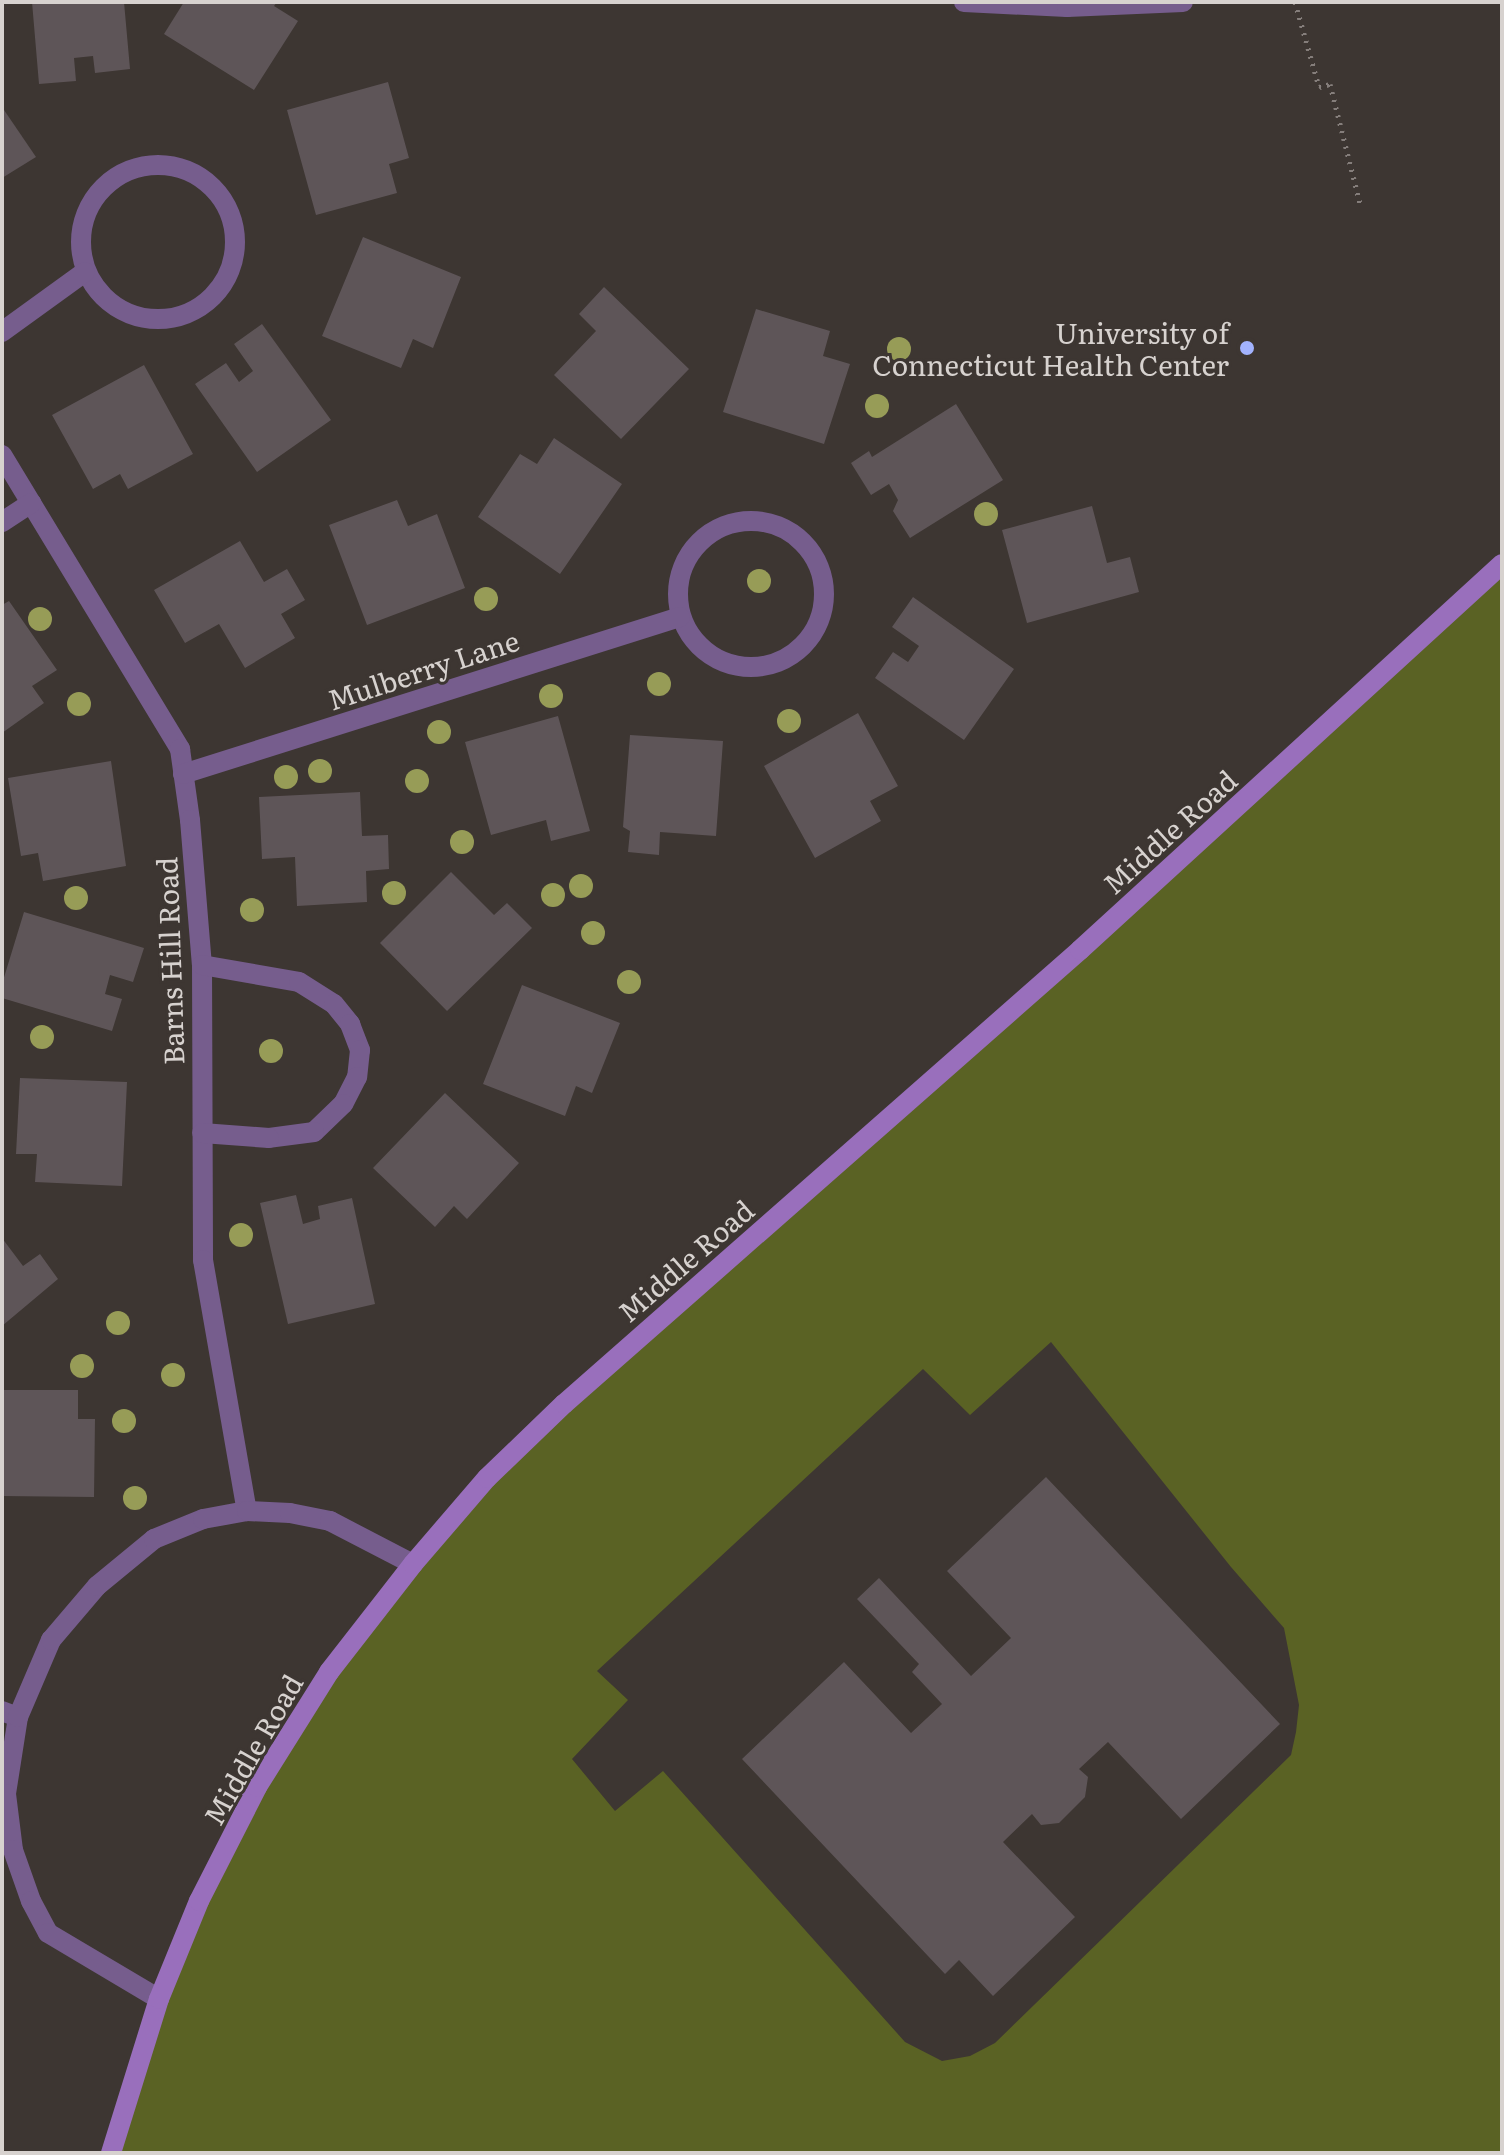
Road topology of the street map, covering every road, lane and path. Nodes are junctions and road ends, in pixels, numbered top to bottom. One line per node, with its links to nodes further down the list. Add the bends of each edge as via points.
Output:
1 (964, 2): 2 (street, via 1067,7)
2 (1183, 2)
3 (1295, 2): 4 (path, via 1319,87 1330,84)
4 (1360, 203)
5 (85, 272): 5 (street, via 107,302 131,315 156,320 186,314 215,295 231,270 236,245 228,207 213,185 174,165 147,164 121,172 101,187 86,210 79,237); 6 (street)
6 (2, 332)
7 (2, 455): 8 (street, Barns Hill Road)
8 (31, 503): 9 (street); 12 (street, Barns Hill Road, via 180,749)
9 (2, 522)
10 (1502, 564): 16 (street, Middle Road, via 1080,950 564,1404 487,1478)
11 (680, 617): 11 (street, via 695,642 722,662 748,668 784,660 811,637 823,614 826,594 816,557 785,527 750,519 724,524 687,557 678,590); 12 (street, Mulberry Lane)
12 (183, 774): 13 (street, Barns Hill Road)
13 (202, 965): 14 (street, Barns Hill Road); 14 (street, via 299,982 334,1004 350,1024 360,1050 357,1077 343,1104 314,1132 269,1138)
14 (202, 1133): 15 (street, Barns Hill Road, via 203,1260)
15 (247, 1511): 16 (street, via 330,1521); 17 (street, via 203,1519 154,1539 97,1586 51,1640)
16 (413, 1564): 18 (street, Middle Road, via 329,1672 257,1787 199,1901)
17 (10, 1714): 18 (street, via 6,1794 13,1850 31,1901 48,1933)
18 (159, 1999): 19 (street, Middle Road)
19 (111, 2153)

